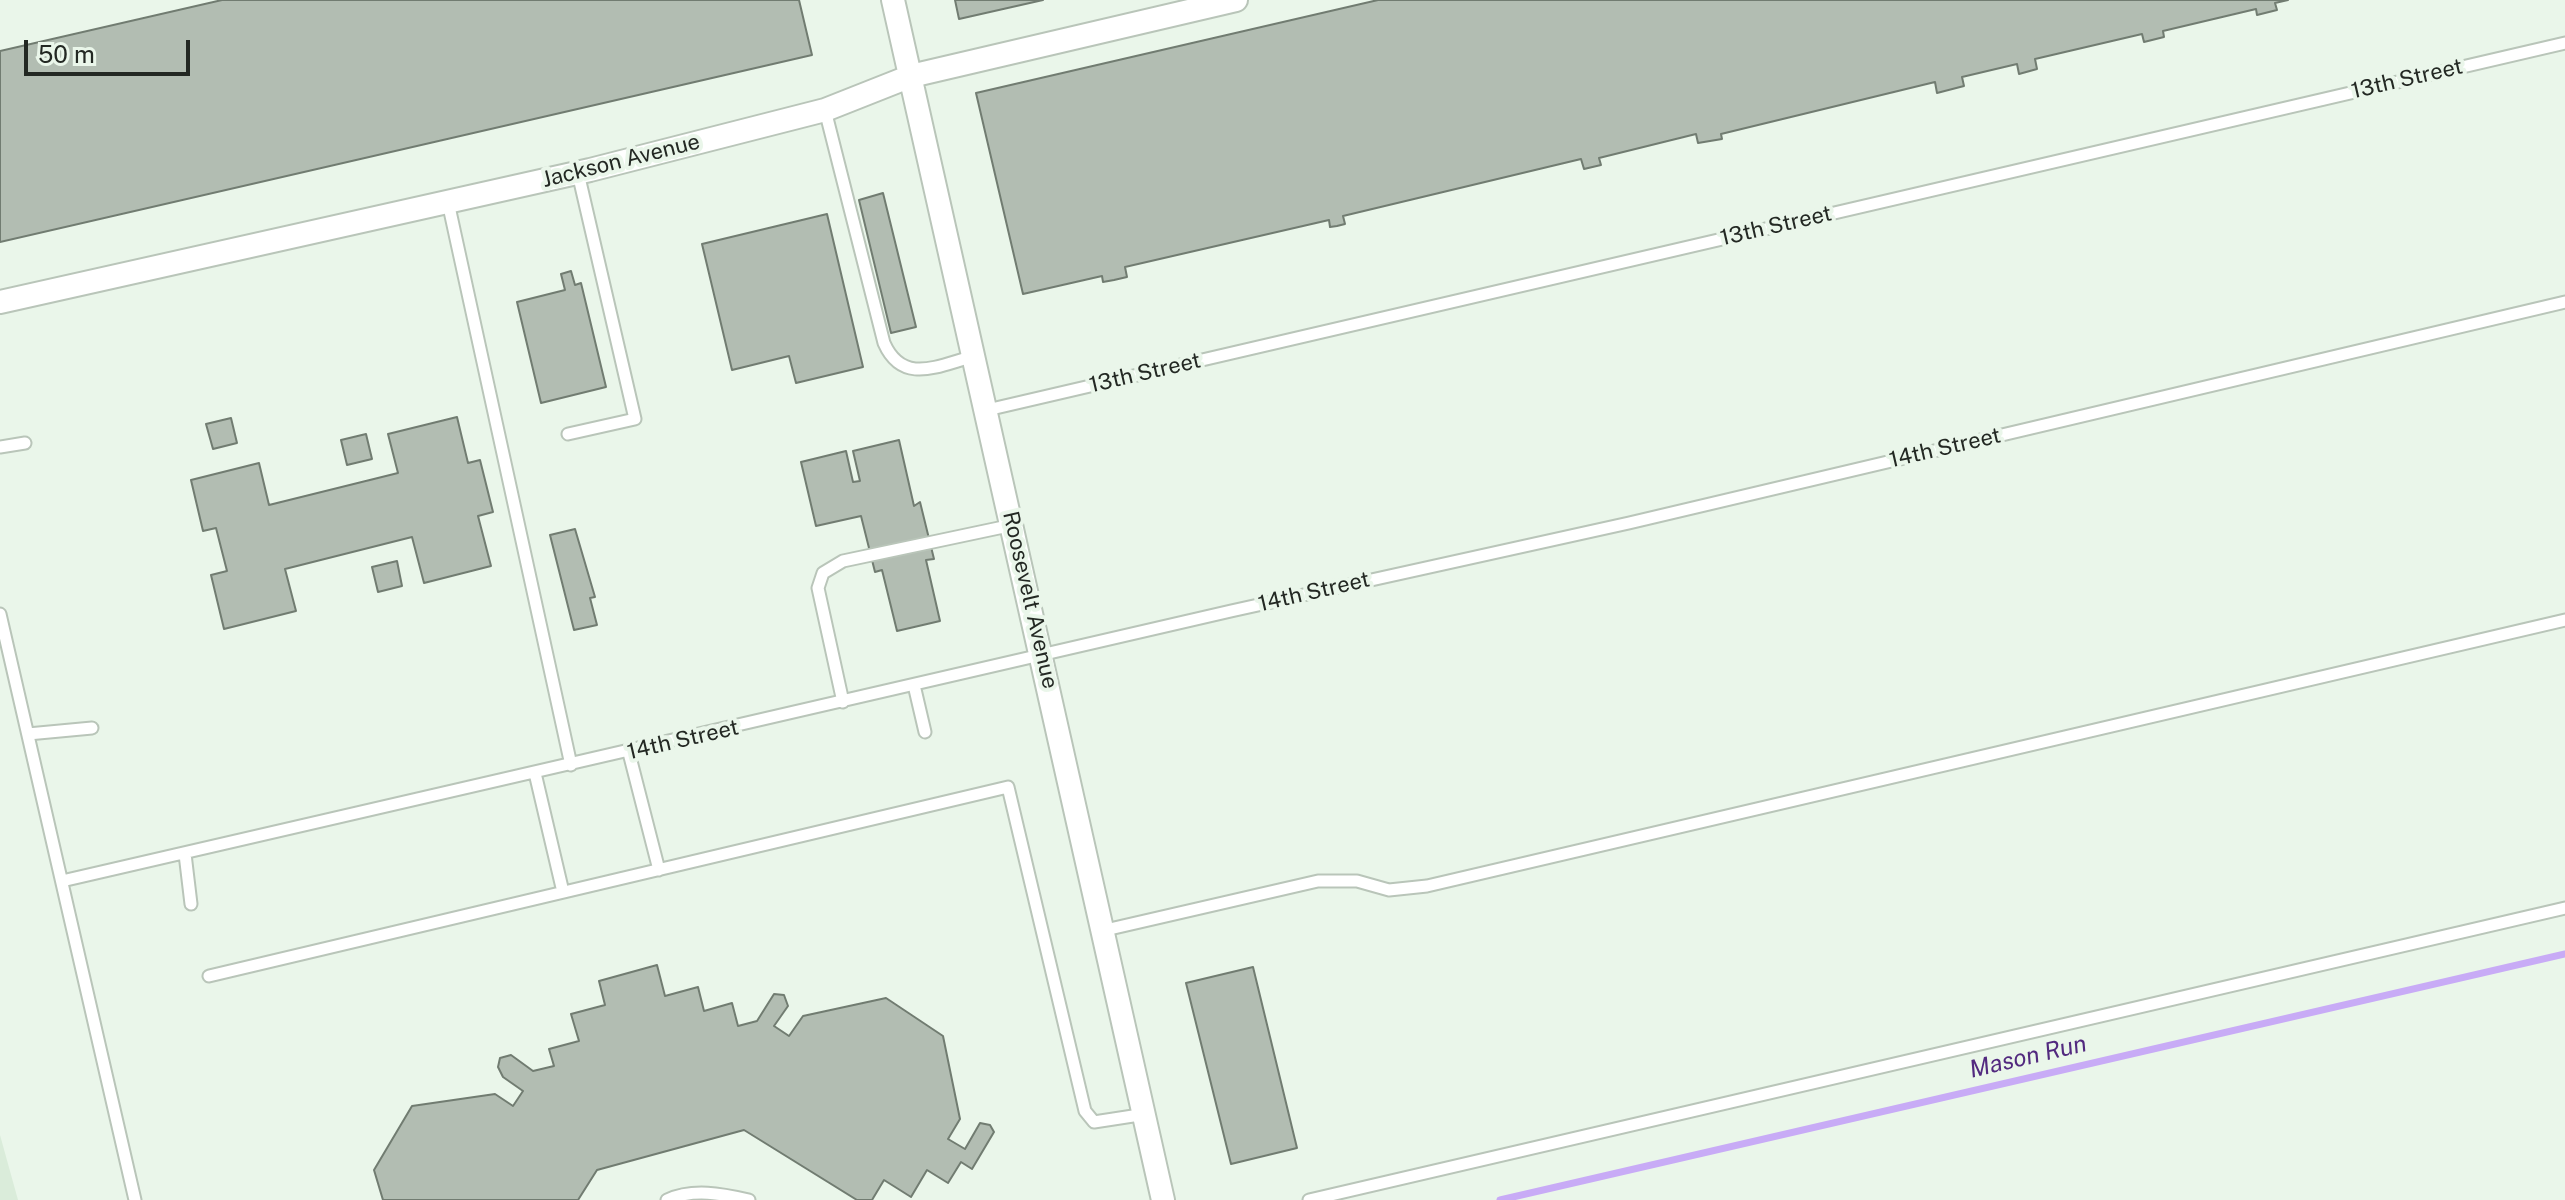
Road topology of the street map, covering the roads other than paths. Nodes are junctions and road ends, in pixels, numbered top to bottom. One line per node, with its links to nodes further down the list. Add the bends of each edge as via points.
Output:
1 (893, 0): 4 (street, Roosevelt Avenue)
2 (1236, 0): 4 (street, Jackson Avenue)
3 (2565, 43): 11 (lane, 13th Street)
4 (911, 76): 5 (street, Jackson Avenue); 10 (street, Roosevelt Avenue)
5 (825, 110): 6 (street, Jackson Avenue); 10 (lane, via 891,360 904,368 924,369)
6 (578, 173): 7 (street, Jackson Avenue); 12 (lane, via 635,419)
7 (448, 202): 8 (street, Jackson Avenue); 25 (lane)
8 (0, 302)
9 (2565, 302): 18 (lane, 14th Street)
10 (975, 356): 11 (street, Roosevelt Avenue)
11 (987, 410): 15 (street, Roosevelt Avenue)
12 (568, 434)
13 (25, 443): 14 (lane)
14 (0, 447)
15 (1013, 525): 18 (street, Roosevelt Avenue); 20 (lane, via 843,561 823,573 818,588)
16 (0, 614): 23 (lane)
17 (2565, 620): 33 (lane, via 1427,886 1389,890 1357,881 1318,881)
18 (1043, 655): 19 (lane, 14th Street); 33 (street, Roosevelt Avenue)
19 (914, 685): 20 (lane, 14th Street); 22 (lane)
20 (843, 702): 24 (lane, 14th Street)
21 (92, 728): 23 (lane)
22 (925, 732)
23 (28, 734): 29 (lane)
24 (629, 753): 25 (lane, 14th Street); 28 (lane)
25 (571, 765): 26 (lane, 14th Street)
26 (535, 773): 27 (lane, 14th Street); 30 (lane)
27 (185, 854): 29 (lane, 14th Street); 31 (lane)
28 (659, 870): 30 (lane); 35 (lane, via 1008,787 1085,1111 1094,1122)
29 (62, 881): 36 (lane)
30 (563, 892): 34 (lane)
31 (191, 904)
32 (2565, 908): 40 (lane)
33 (1101, 931): 35 (street, Roosevelt Avenue)
34 (209, 976)
35 (1146, 1114): 39 (street, Roosevelt Avenue)
36 (135, 1200)
37 (667, 1200): 38 (lane, via 713,1192)
38 (749, 1200)
39 (1163, 1200)
40 (1309, 1200)

